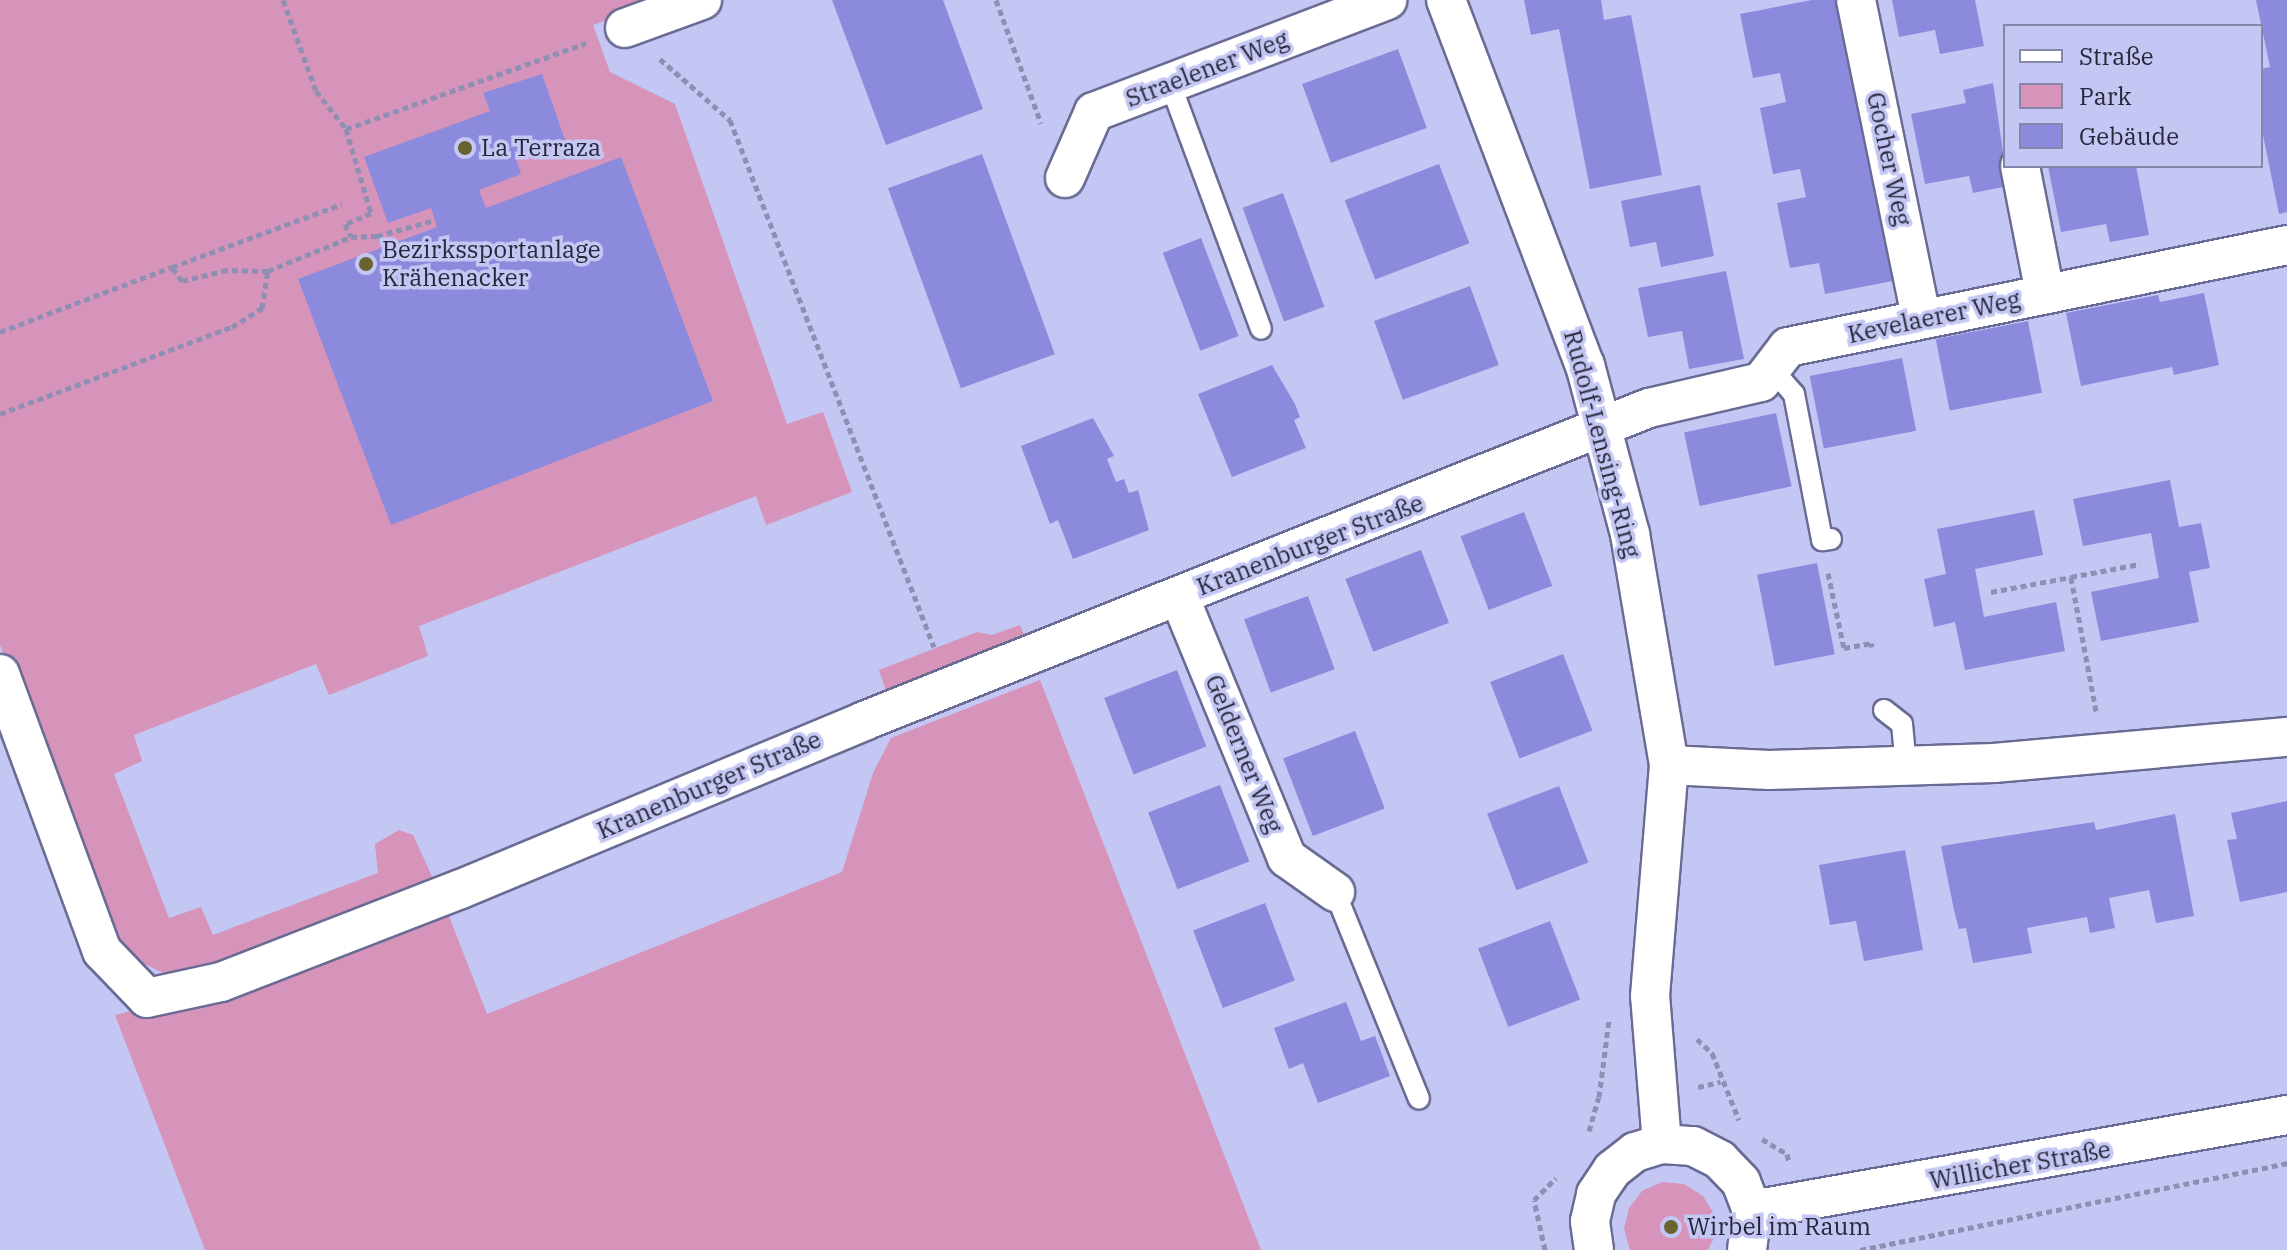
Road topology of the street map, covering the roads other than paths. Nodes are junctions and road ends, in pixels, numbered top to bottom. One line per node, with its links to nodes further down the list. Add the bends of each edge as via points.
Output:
1 (702, 0): 5 (street)
2 (1387, 0): 6 (street, Straelener Weg)
3 (1446, 0): 14 (street, Rudolf-Lensing-Ring, via 1585,365)
4 (1856, 0): 11 (street, Gocher Weg)
5 (625, 28)
6 (1170, 83): 8 (street, Straelener Weg, via 1094,112); 12 (lane)
7 (2020, 168): 10 (street)
8 (1065, 178)
9 (2287, 245): 10 (street, Kevelaerer Weg)
10 (2045, 294): 11 (street, Kevelaerer Weg)
11 (1921, 318): 13 (street, Kevelaerer Weg, via 1788,347)
12 (1261, 329)
13 (1772, 369): 14 (street, Kevelaerer Weg, via 1761,382 1649,408); 15 (lane, via 1794,394)
14 (1602, 430): 16 (street, Kranenburger Straße); 20 (street, Rudolf-Lensing-Ring, via 1630,534)
15 (1826, 540)
16 (1179, 596): 17 (street, Kranenburger Straße, via 235,976 147,998 102,951); 22 (street, Gelderner Weg, via 1287,858)
17 (0, 674)
18 (1884, 710): 21 (lane, via 1902,724)
19 (2287, 737): 21 (street, via 2105,755)
20 (1669, 765): 21 (street, via 1769,770); 25 (street, Rudolf-Lensing-Ring, via 1650,996)
21 (1906, 766)
22 (1335, 892): 23 (lane)
23 (1419, 1099)
24 (2287, 1115): 26 (street, Willicher Straße)
25 (1662, 1144): 26 (street, via 1693,1146 1720,1160 1741,1182); 27 (street, via 1635,1152 1612,1170 1596,1194 1590,1221)
26 (1752, 1210): 28 (street)
27 (1594, 1250)
28 (1747, 1250)

